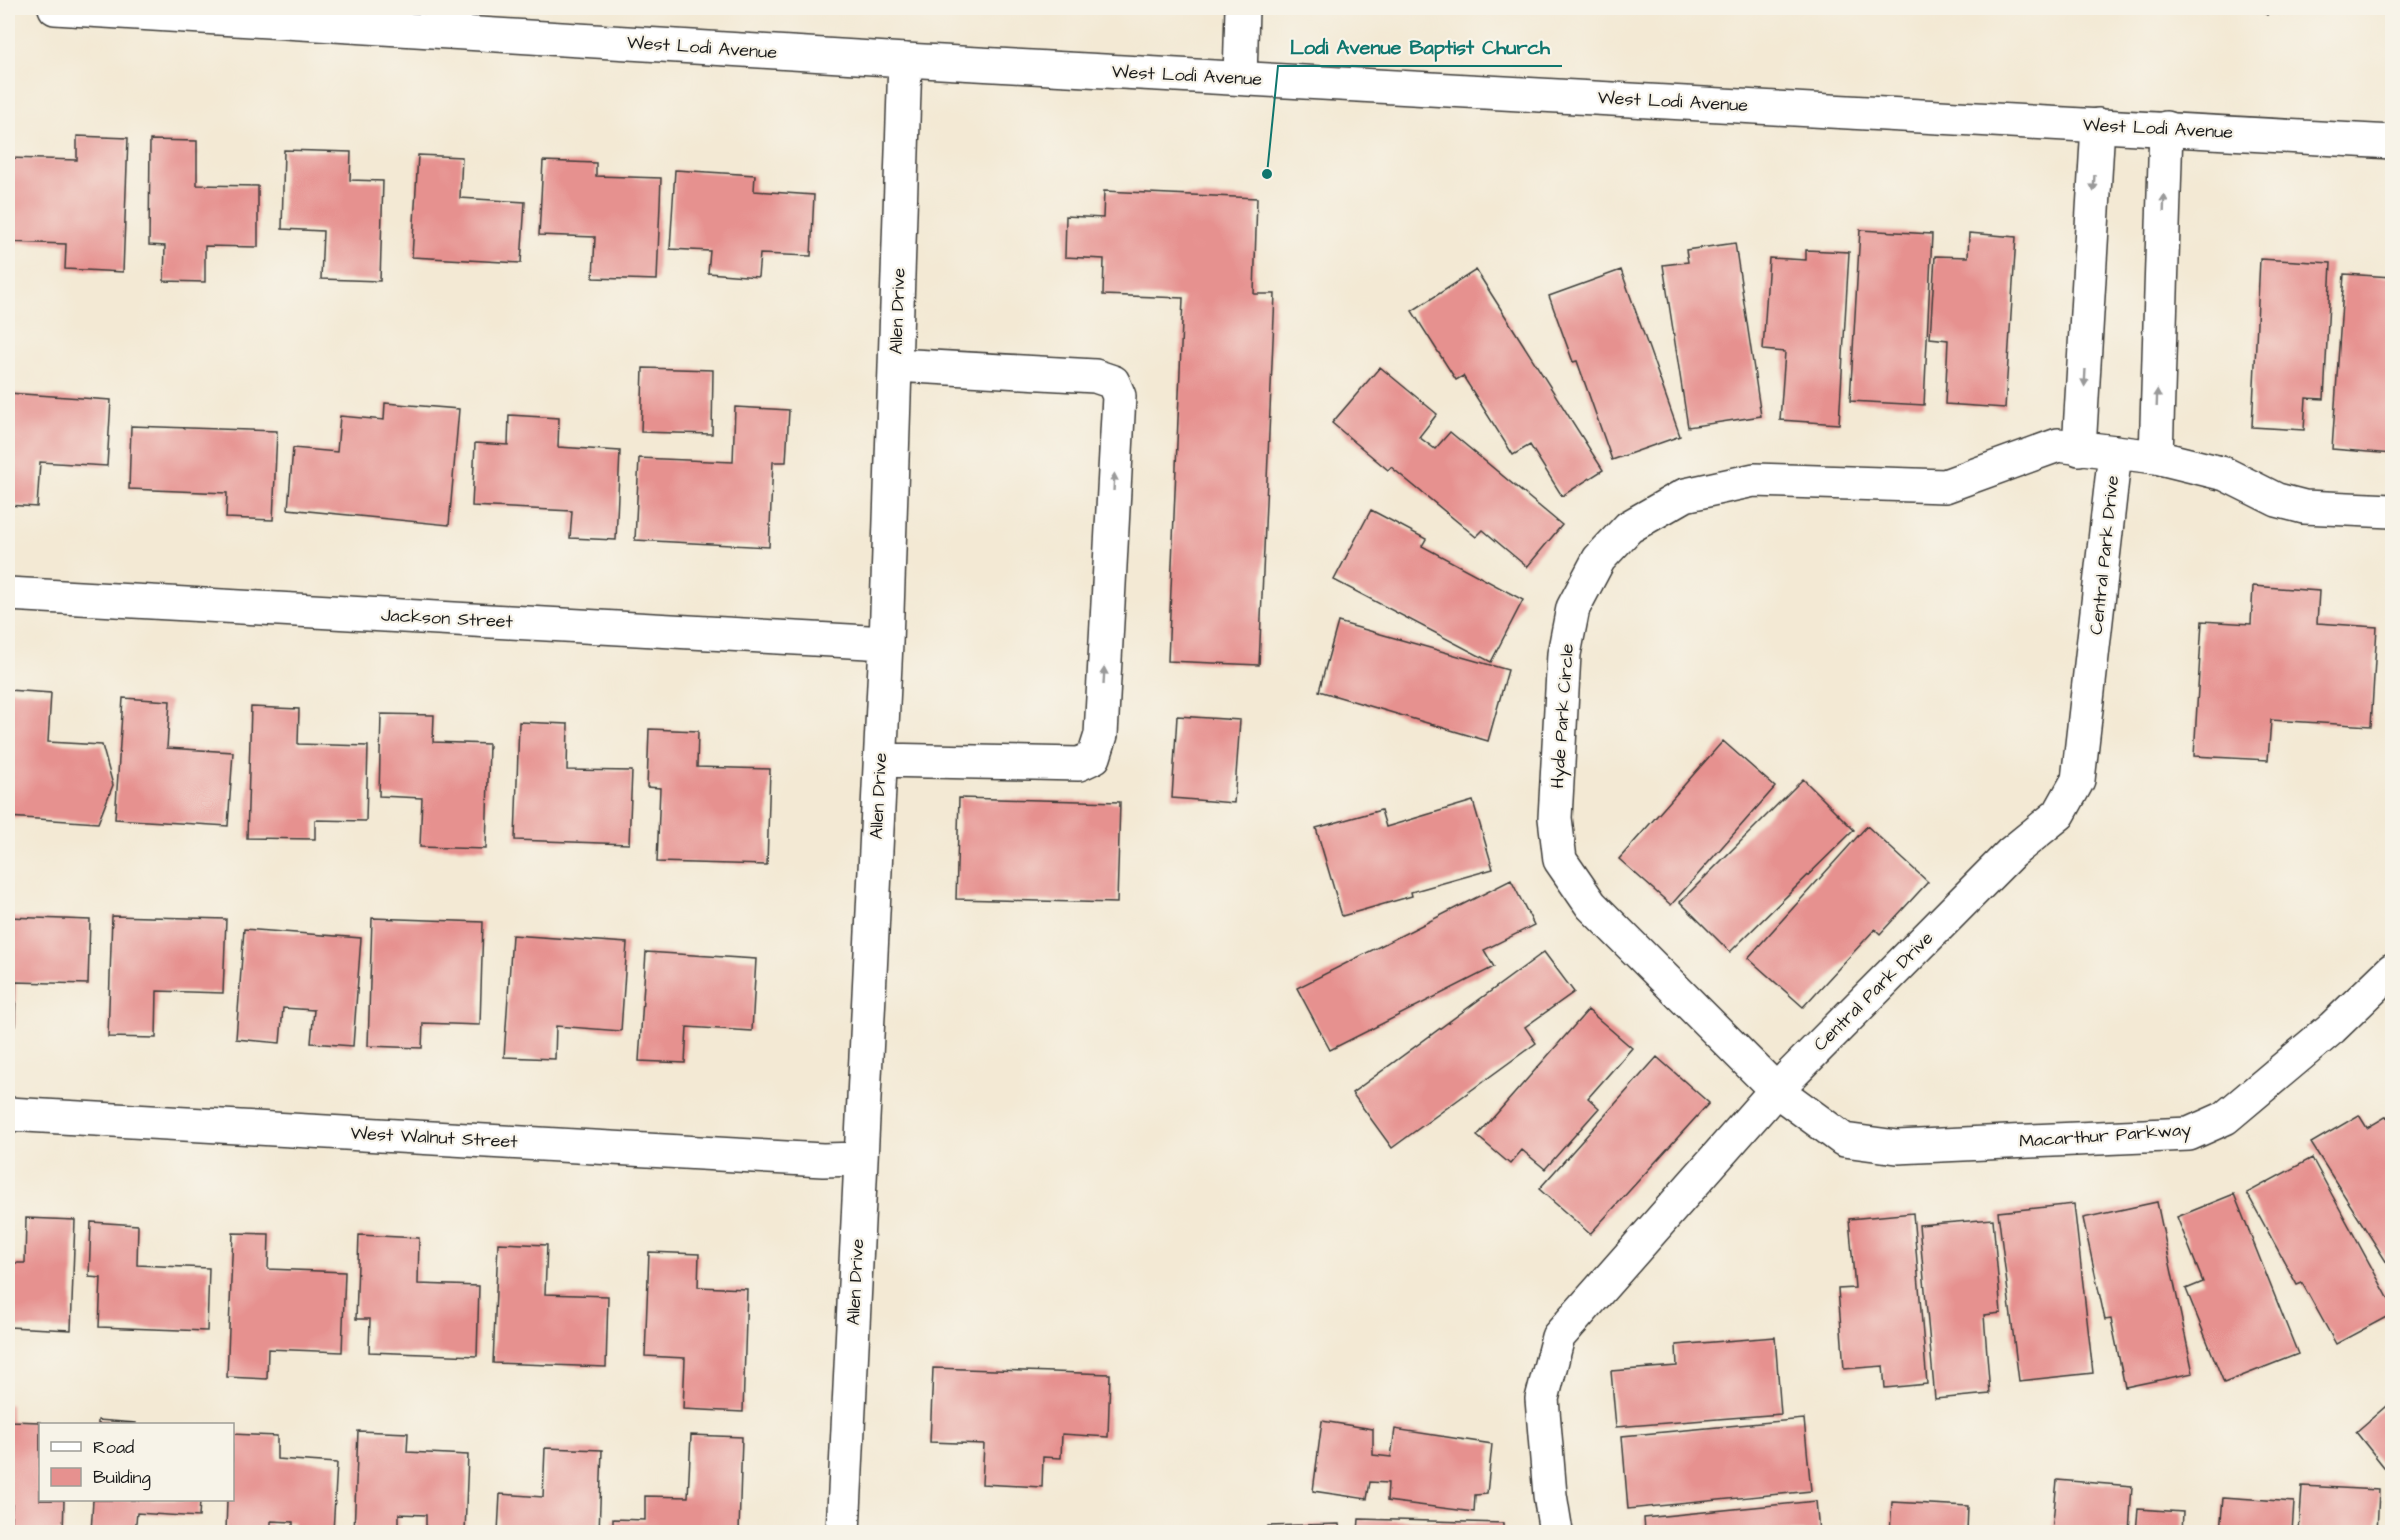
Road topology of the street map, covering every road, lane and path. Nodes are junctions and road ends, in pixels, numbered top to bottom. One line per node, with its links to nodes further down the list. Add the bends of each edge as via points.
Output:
1 (54, 8): 3 (street, West Lodi Avenue)
2 (1242, 8): 5 (street)
3 (148, 10): 4 (street, West Lodi Avenue)
4 (905, 60): 5 (street, West Lodi Avenue); 9 (street, Allen Drive)
5 (1240, 78): 6 (street, West Lodi Avenue)
6 (2098, 124): 7 (street, West Lodi Avenue); 10 (street, one-way to 10)
7 (2166, 128): 8 (street, West Lodi Avenue); 12 (street, one-way to 7)
8 (2392, 142)
9 (895, 365): 15 (street, Allen Drive); 16 (street, one-way to 9, via 1079,764 1094,757 1101,735 1119,396 1113,382 1095,376)
10 (2079, 449): 11 (street, Hyde Park Circle); 18 (street, Hyde Park Circle, via 2058,445 1945,486 1754,480 1685,495 1629,527 1599,559 1573,608 1564,654 1559,736 1555,818 1560,860 1591,904)
11 (2115, 452): 12 (street, Central Park Drive); 18 (street, Central Park Drive, via 2078,780 2059,814 2011,853)
12 (2156, 457): 13 (street, Central Park Drive, via 2225,474 2277,500 2304,507)
13 (2392, 511)
14 (8, 594): 15 (street, Jackson Street)
15 (886, 643): 16 (street, Allen Drive)
16 (880, 760): 20 (street, Allen Drive)
17 (2392, 970): 18 (street, Macarthur Parkway, via 2332,1028 2225,1118 2189,1134 1897,1147 1844,1140)
18 (1776, 1090): 22 (street, Central Park Drive, via 1558,1337 1542,1399)
19 (8, 1114): 20 (street, West Walnut Street)
20 (860, 1160): 21 (street, Allen Drive)
21 (843, 1533)
22 (1556, 1533)

